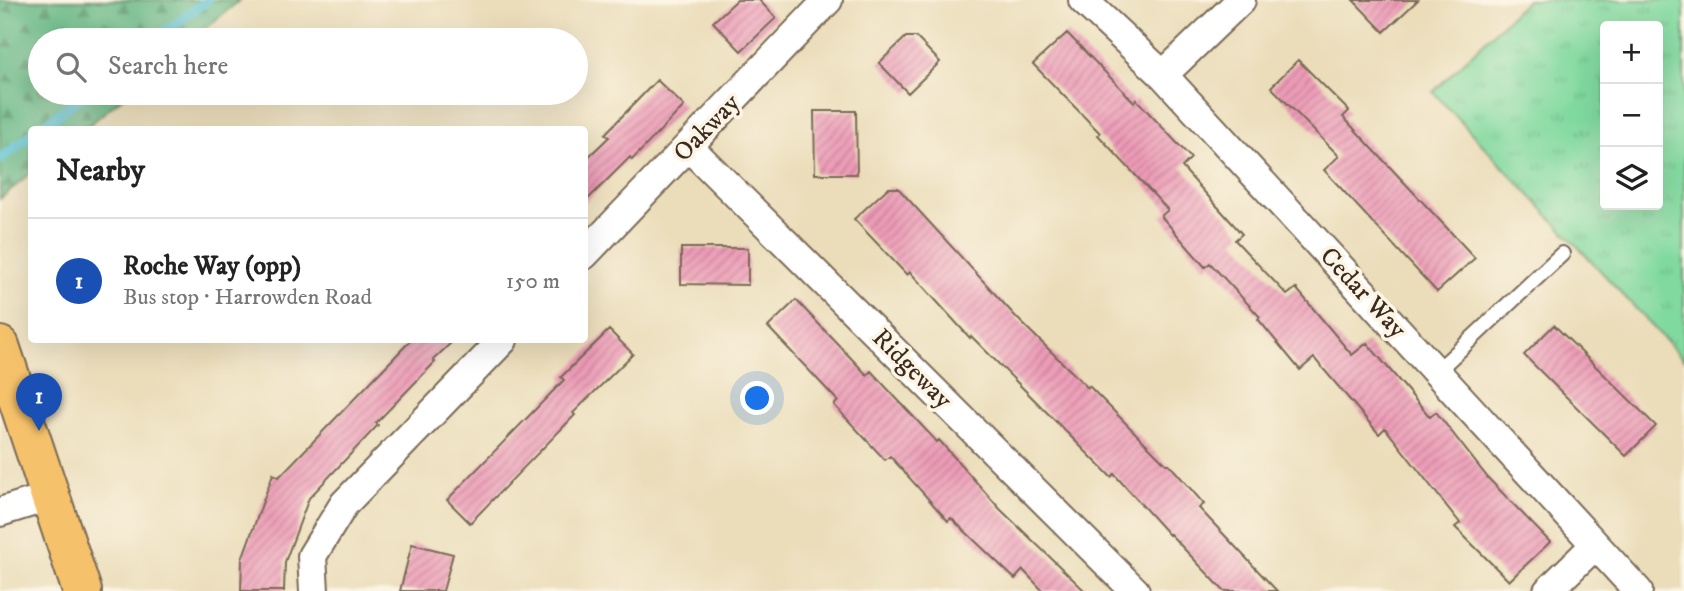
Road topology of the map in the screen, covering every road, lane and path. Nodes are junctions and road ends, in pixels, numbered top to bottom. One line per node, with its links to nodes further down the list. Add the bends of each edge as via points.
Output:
1 (828, 0): 5 (street, Oakway)
2 (1083, 0): 4 (street, Cedar Way)
3 (1241, 0): 4 (street)
4 (1163, 75): 10 (street, Cedar Way)
5 (689, 147): 6 (street, Oakway); 16 (street, Ridgeway)
6 (588, 251)
7 (1562, 254): 10 (lane)
8 (500, 343): 15 (street, via 344,504 312,556)
9 (5, 359): 11 (main road)
10 (1436, 372): 13 (street, Cedar Way)
11 (51, 496): 12 (street); 14 (main road)
12 (0, 512)
13 (1595, 545): 17 (street); 18 (street, Cedar Way)
14 (82, 591)
15 (314, 591)
16 (1135, 591)
17 (1548, 591)
18 (1638, 591)

